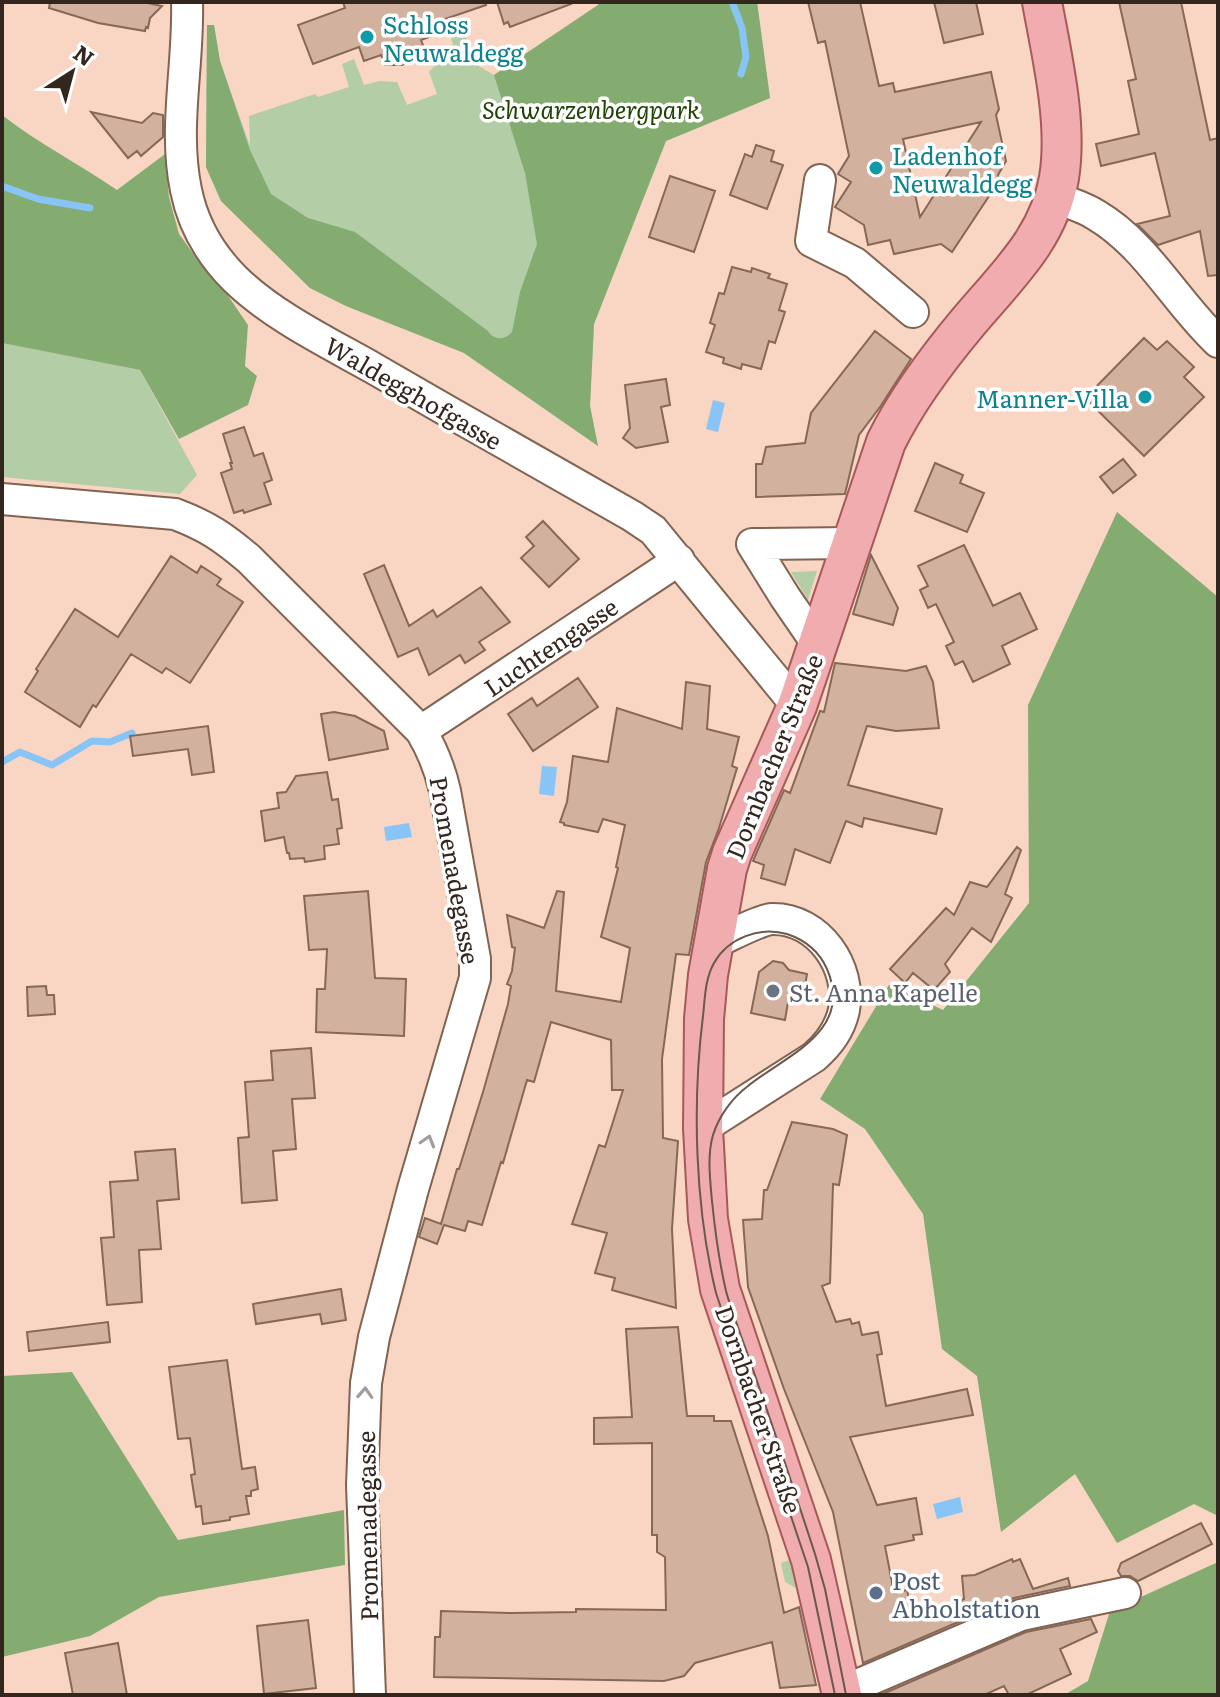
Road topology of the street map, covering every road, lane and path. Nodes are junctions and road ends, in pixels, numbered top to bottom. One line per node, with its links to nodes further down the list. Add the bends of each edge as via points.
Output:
1 (187, 2): 11 (street, Waldegghofgasse, via 181,159 186,192 212,254 261,301 632,516 653,530)
2 (1042, 2): 4 (main road, Dornbacher Straße, via 1061,135)
3 (820, 180): 5 (street, via 811,241 855,263)
4 (1055, 197): 6 (street, via 1096,215 1118,232); 9 (main road, Dornbacher Straße, via 1030,249 952,342 893,428)
5 (913, 312)
6 (1218, 342)
7 (2, 499): 10 (street, Promenadegasse, via 175,514 222,537)
8 (228, 513): 10 (street)
9 (852, 543): 12 (main road, Dornbacher Straße); 12 (street, via 752,544)
10 (249, 559): 14 (street, Promenadegasse)
11 (679, 560): 13 (street, Waldegghofgasse); 14 (street, Luchtengasse)
12 (818, 645): 13 (main road, Dornbacher Straße)
13 (797, 706): 15 (main road, Dornbacher Straße, via 732,853)
14 (421, 731): 19 (street, Promenadegasse, one-way to 14, via 362,1485 366,1383 413,1189 475,978 445,791)
15 (714, 943): 16 (main road, Dornbacher Straße, via 704,1019); 16 (street, via 770,919 818,936 843,978 844,1013 814,1057)
16 (703, 1128): 18 (main road, Dornbacher Straße, via 708,1219 720,1289 811,1560)
17 (1125, 1593): 18 (street, via 1021,1615)
18 (842, 1694)
19 (370, 1695)

